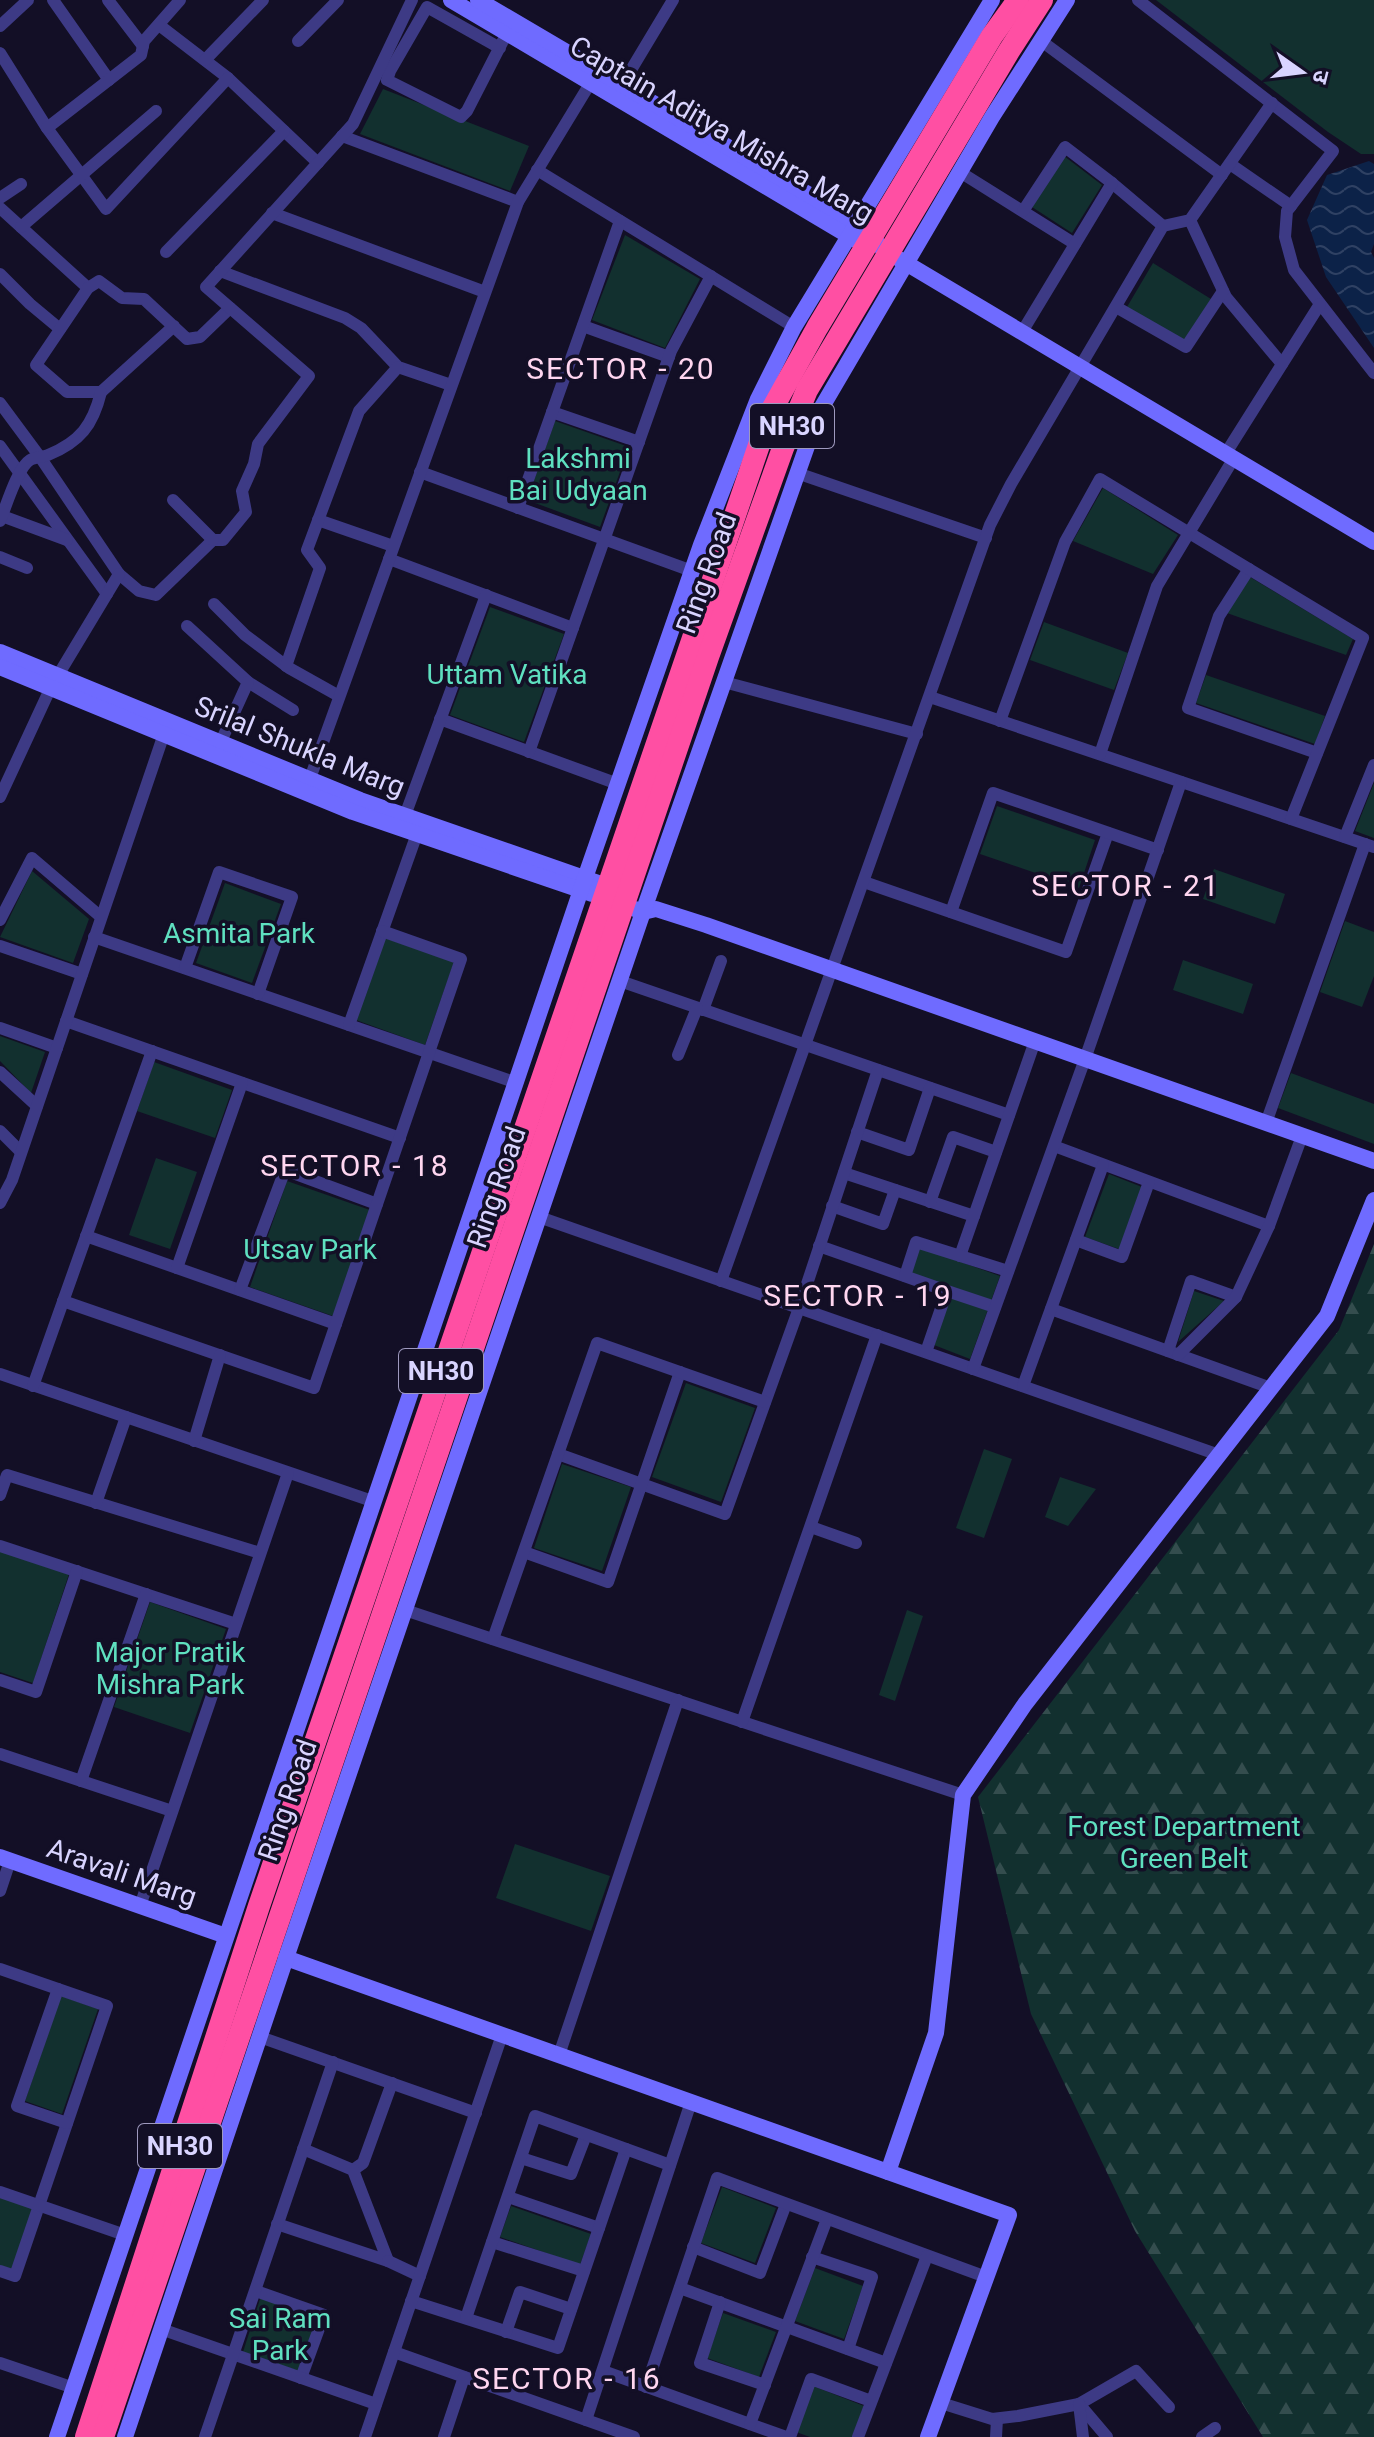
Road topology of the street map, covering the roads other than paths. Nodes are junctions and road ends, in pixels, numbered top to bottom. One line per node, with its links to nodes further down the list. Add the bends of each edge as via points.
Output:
1 (28, 0): 17 (street)
2 (53, 0): 26 (street)
3 (108, 0): 21 (street)
4 (180, 0): 16 (street)
5 (263, 0): 23 (street)
6 (338, 0): 20 (street)
7 (412, 0): 32 (street, via 353,124)
8 (451, 0): 18 (street, Captain Aditya Mishra Marg)
9 (478, 0): 24 (street, Captain Aditya Mishra Marg)
10 (673, 0): 27 (street)
11 (992, 0): 51 (street)
12 (1018, 0): 135 (highway, Ring Road / NH30, via 770,413)
13 (1042, 0): 135 (highway, Ring Road / NH30, via 807,390)
14 (1067, 0): 19 (street)
15 (1138, 0): 28 (street)
16 (159, 25): 21 (street); 23 (street)
17 (0, 26)
18 (504, 40): 18 (street, via 461,117 387,80 427,7); 24 (street, Captain Aditya Mishra Marg)
19 (1040, 40): 36 (street); 38 (street)
20 (298, 41)
21 (143, 46): 26 (street, via 141,55)
22 (0, 53): 30 (street)
23 (205, 60): 25 (street)
24 (594, 76): 27 (street, Captain Aditya Mishra Marg); 35 (street)
25 (228, 78): 31 (street); 37 (street, via 106,209)
26 (109, 80): 30 (street)
27 (618, 91): 51 (street, Captain Aditya Mishra Marg)
28 (1272, 103): 34 (street); 43 (street, via 1333,151)
29 (156, 111): 37 (street)
30 (47, 128): 37 (street)
31 (284, 131): 33 (street); 53 (street)
32 (342, 136): 33 (street); 42 (street)
33 (318, 163): 46 (street)
34 (1230, 164): 38 (street); 43 (street)
35 (537, 170): 42 (street); 48 (street)
36 (960, 172): 45 (street); 54 (street)
37 (81, 175): 50 (street)
38 (1222, 175): 47 (street)
39 (1112, 183): 45 (street, via 1065,147); 49 (street); 52 (street)
40 (21, 184): 41 (street)
41 (0, 198)
42 (518, 202): 60 (street)
43 (1291, 206): 61 (street, via 1285,237 1294,270)
44 (0, 208): 50 (street)
45 (1023, 211): 52 (street)
46 (272, 213): 55 (street); 60 (street)
47 (1190, 220): 49 (street); 59 (street)
48 (620, 221): 57 (street); 65 (street)
49 (1163, 226): 62 (street)
50 (21, 227): 58 (street)
51 (853, 230): 54 (street, Captain Aditya Mishra Marg); 66 (street)
52 (1075, 244): 68 (street)
53 (166, 252)
54 (905, 263): 68 (street, Captain Aditya Mishra Marg); 83 (street, via 819,412)
55 (220, 271): 63 (street, via 206,287); 71 (street, via 345,318)
56 (0, 274): 67 (street)
57 (711, 276): 66 (street); 69 (street)
58 (88, 288): 64 (street, via 99,281 122,298 144,299); 67 (street)
59 (1223, 291): 62 (street, via 1186,347); 70 (street)
60 (485, 292): 74 (street)
61 (1320, 304): 70 (street); 73 (street)
62 (1116, 307): 72 (street)
63 (230, 308): 64 (street, via 200,337 187,339); 92 (street, via 309,376 258,444 242,491 246,512 223,540)
64 (174, 326): 75 (street)
65 (583, 326): 69 (street); 77 (street)
66 (794, 327): 99 (street, via 758,399)
67 (60, 329): 75 (street, via 36,365 67,392)
68 (1022, 332): 72 (street, Captain Aditya Mishra Marg)
69 (669, 357): 78 (street)
70 (1282, 364): 80 (street)
71 (398, 367): 74 (street); 88 (street, via 359,411)
72 (1080, 367): 80 (street, Captain Aditya Mishra Marg); 90 (street, via 1011,484)
73 (1374, 373)
74 (451, 385): 82 (street)
75 (101, 392): 81 (street, via 86,431)
76 (0, 403): 81 (street)
77 (552, 412): 78 (street); 86 (street)
78 (639, 442): 91 (street)
79 (0, 446): 84 (street)
80 (1230, 456): 89 (street); 94 (street, Captain Aditya Mishra Marg)
81 (40, 457): 84 (street, via 29,461); 100 (street)
82 (420, 472): 86 (street); 95 (street)
83 (797, 473): 90 (street); 111 (street)
84 (20, 474): 87 (street); 93 (street)
85 (173, 500): 92 (street)
86 (518, 508): 91 (street)
87 (1, 519): 93 (street)
88 (318, 520): 95 (street); 107 (street, via 307,550 320,568)
89 (1189, 533): 98 (street); 116 (street, via 1100,479 1065,542); 122 (street, via 1157,586)
90 (986, 538): 113 (street)
91 (605, 539): 99 (street); 105 (street)
92 (213, 540): 100 (street, via 156,595 139,591)
93 (68, 541): 101 (street)
94 (1374, 542)
95 (391, 552): 102 (street); 112 (street)
96 (0, 557): 97 (street)
97 (27, 568)
98 (1249, 569): 121 (street, via 1363,638); 121 (street, via 1219,616 1188,708)
99 (692, 571): 125 (street)
100 (119, 574): 101 (street)
101 (107, 594): 109 (street)
102 (486, 595): 105 (street); 115 (street)
103 (214, 604): 107 (street)
104 (187, 626): 110 (street)
105 (573, 628): 120 (street)
106 (0, 652): 109 (street, Srilal Shukla Marg)
107 (286, 666): 112 (street)
108 (0, 667): 109 (street, Srilal Shukla Marg)
109 (54, 682): 117 (street, Srilal Shukla Marg); 127 (street)
110 (248, 682): 114 (street); 119 (street)
111 (724, 682): 118 (street); 135 (street)
112 (339, 696): 126 (street)
113 (930, 697): 116 (street); 118 (street)
114 (293, 710)
115 (440, 719): 120 (street); 129 (street)
116 (1000, 721): 122 (street)
117 (166, 728): 119 (street, Srilal Shukla Marg); 137 (street)
118 (917, 734): 134 (street)
119 (218, 749): 126 (street, Srilal Shukla Marg)
120 (529, 752): 125 (street)
121 (1317, 753): 128 (street)
122 (1100, 754): 124 (street)
123 (1374, 765): 131 (street)
124 (1181, 782): 128 (street); 133 (street)
125 (618, 784): 135 (street)
126 (307, 785): 129 (street, Srilal Shukla Marg)
127 (0, 797)
128 (1291, 819): 131 (street)
129 (411, 824): 135 (street, Srilal Shukla Marg); 139 (street)
130 (1108, 833): 133 (street); 136 (street, via 993,793); 136 (street, via 1066,952)
131 (1345, 837): 132 (street)
132 (1369, 845): 166 (street)
133 (1158, 850): 158 (street)
134 (864, 882): 136 (street); 144 (street)
135 (619, 897): 144 (street, Srilal Shukla Marg); 146 (street); 162 (street); 309 (highway, Ring Road / NH30, via 276,1856); 310 (highway, Ring Road / NH30)
136 (951, 912)
137 (101, 917): 138 (street, via 32,858); 140 (street)
138 (0, 920)
139 (382, 931): 150 (street); 156 (street, via 461,959)
140 (94, 937): 143 (street); 145 (street)
141 (0, 946): 145 (street)
142 (721, 961): 148 (street)
143 (185, 968): 147 (street); 147 (street, via 219,872 292,897)
144 (833, 970): 152 (street, Srilal Shukla Marg); 153 (street)
145 (82, 974): 149 (street)
146 (620, 981): 148 (street); 185 (street)
147 (258, 994): 150 (street)
148 (700, 1009): 153 (street); 157 (street)
149 (66, 1021): 154 (street); 155 (street)
150 (349, 1025): 156 (street)
151 (0, 1028): 154 (street)
152 (1035, 1041): 158 (street, Srilal Shukla Marg); 165 (street)
153 (805, 1046): 159 (street); 194 (street)
154 (57, 1048): 164 (street)
155 (152, 1051): 161 (street); 187 (street)
156 (430, 1053): 162 (street); 170 (street)
157 (678, 1055)
158 (1085, 1059): 166 (street, Srilal Shukla Marg); 171 (street)
159 (878, 1070): 163 (street); 168 (street)
160 (0, 1072): 164 (street)
161 (242, 1083): 170 (street); 191 (street)
162 (517, 1083): 221 (street)
163 (930, 1088): 165 (street); 168 (street, via 909,1150)
164 (37, 1106): 172 (street)
165 (1009, 1115): 173 (street)
166 (1266, 1123): 169 (street, Srilal Shukla Marg)
167 (0, 1131): 172 (street)
168 (857, 1132): 176 (street)
169 (1302, 1136): 174 (street, Srilal Shukla Marg); 186 (street)
170 (400, 1138): 182 (street)
171 (1054, 1146): 175 (street); 192 (street)
172 (21, 1152): 181 (street)
173 (996, 1152): 180 (street, via 953,1137); 184 (street)
174 (1374, 1161)
175 (1103, 1165): 177 (street); 188 (street)
176 (844, 1173): 178 (street); 183 (street)
177 (1149, 1182): 186 (street); 188 (street, via 1122,1257)
178 (895, 1190): 180 (street); 183 (street, via 883,1224)
179 (1374, 1200): 212 (street, via 1327,1316)
180 (930, 1202): 184 (street)
181 (0, 1203)
182 (377, 1204): 195 (street, via 285,1170); 202 (street)
183 (832, 1206): 189 (street)
184 (974, 1216): 190 (street)
185 (539, 1217): 194 (street); 230 (street)
186 (1269, 1226): 197 (street)
187 (86, 1236): 191 (street); 198 (street)
188 (1076, 1240): 201 (street)
189 (819, 1246): 193 (street); 200 (street)
190 (960, 1256): 192 (street); 193 (street, via 916,1242)
191 (177, 1268): 195 (street)
192 (1008, 1271): 199 (street)
193 (905, 1276): 196 (street)
194 (721, 1281): 200 (street)
195 (240, 1290): 202 (street)
196 (947, 1291): 199 (street); 204 (street)
197 (1236, 1297): 205 (street); 205 (street, via 1191,1281)
198 (63, 1301): 206 (street); 210 (street)
199 (995, 1307): 207 (street)
200 (799, 1308): 203 (street); 213 (street)
201 (1051, 1309): 205 (street); 211 (street)
202 (336, 1324): 206 (street, via 314,1388)
203 (877, 1335): 204 (street); 223 (street)
204 (926, 1352): 207 (street)
205 (1173, 1353): 212 (street)
206 (220, 1355): 215 (street)
207 (973, 1369): 211 (street)
208 (680, 1372): 213 (street); 216 (street, via 597,1343); 219 (street)
209 (0, 1374): 210 (street)
210 (33, 1386): 214 (street)
211 (1023, 1386): 217 (street)
212 (1271, 1388): 217 (street)
213 (765, 1402): 219 (street, via 725,1514)
214 (126, 1417): 215 (street); 222 (street)
215 (194, 1441): 218 (street)
216 (558, 1454): 219 (street); 226 (street)
217 (1219, 1455): 238 (street, via 1025,1704)
218 (288, 1473): 221 (street); 227 (street)
219 (642, 1484): 226 (street, via 608,1582)
220 (0, 1495): 222 (street, via 7,1475)
221 (375, 1502): 243 (street)
222 (96, 1503): 227 (street)
223 (811, 1527): 224 (street); 235 (street)
224 (856, 1543)
225 (0, 1546): 228 (street)
226 (524, 1552): 232 (street)
227 (260, 1553): 231 (street)
228 (77, 1571): 229 (street); 233 (street, via 36,1692)
229 (146, 1594): 231 (street); 237 (street)
230 (405, 1610): 232 (street); 244 (street)
231 (236, 1624): 239 (street)
232 (493, 1639): 234 (street)
233 (0, 1680)
234 (678, 1700): 235 (street); 249 (street)
235 (742, 1722): 238 (street)
236 (0, 1754): 237 (street)
237 (81, 1781): 239 (street)
238 (963, 1795): 261 (street, via 936,2033)
239 (172, 1811): 242 (street)
240 (5, 1859): 241 (street); 242 (street, Aravali Marg)
241 (0, 1891)
242 (140, 1906): 243 (street, Aravali Marg)
243 (226, 1936): 269 (street)
244 (286, 1958): 247 (street); 248 (street)
245 (0, 1969): 246 (street)
246 (58, 1989): 254 (street, via 107,2006); 254 (street, via 17,2106)
247 (502, 2035): 249 (street); 253 (street)
248 (260, 2037): 250 (street); 286 (street)
249 (559, 2055): 252 (street)
250 (333, 2062): 251 (street); 256 (street)
251 (392, 2083): 253 (street); 260 (street, via 363,2163)
252 (691, 2102): 259 (street); 261 (street)
253 (476, 2113): 277 (street)
254 (67, 2123): 265 (street)
255 (586, 2135): 257 (street); 258 (street, via 571,2174); 258 (street, via 535,2116)
256 (303, 2149): 260 (street); 267 (street)
257 (626, 2149): 259 (street); 268 (street)
258 (521, 2158): 263 (street)
259 (670, 2165): 293 (street)
260 (353, 2170): 274 (street)
261 (888, 2172): 278 (street, via 1009,2215)
262 (0, 2192): 265 (street)
263 (508, 2197): 268 (street); 270 (street)
264 (786, 2204): 266 (street); 271 (street, via 760,2273); 271 (street, via 717,2178)
265 (39, 2206): 269 (street); 275 (street, via 15,2276)
266 (827, 2219): 272 (street); 273 (street)
267 (277, 2224): 274 (street); 280 (street)
268 (599, 2228): 276 (street)
269 (125, 2235): 298 (street)
270 (492, 2242): 276 (street); 284 (street)
271 (693, 2247): 279 (street)
272 (927, 2256): 278 (street); 292 (street)
273 (812, 2257): 285 (street); 288 (street, via 872,2277)
274 (388, 2261): 277 (street)
275 (0, 2271)
276 (584, 2271): 283 (street)
277 (420, 2276): 281 (street)
278 (986, 2277): 300 (street)
279 (680, 2288): 282 (street); 297 (street)
280 (256, 2291): 290 (street); 295 (street, via 324,2315)
281 (411, 2301): 284 (street); 289 (street)
282 (720, 2302): 285 (street); 296 (street, via 700,2363)
283 (571, 2309): 287 (street, via 558,2348); 287 (street, via 520,2292)
284 (466, 2318): 287 (street)
285 (787, 2327): 288 (street); 296 (street)
286 (161, 2329): 290 (street); 311 (street)
287 (506, 2332)
288 (848, 2349): 292 (street)
289 (394, 2352): 294 (street); 301 (street)
290 (233, 2354): 295 (street); 312 (street)
291 (0, 2363): 298 (street)
292 (886, 2363): 299 (street)
293 (603, 2371): 297 (street); 305 (street)
294 (464, 2377): 305 (street); 314 (street)
295 (301, 2378): 301 (street)
296 (765, 2385): 306 (street)
297 (646, 2387): 306 (street)
298 (74, 2388): 308 (street)
299 (871, 2401): 316 (street, via 811,2379); 317 (street)
300 (941, 2403): 304 (street); 318 (street)
301 (376, 2404): 313 (street)
302 (1079, 2404): 303 (street, via 1136,2371); 304 (street); 320 (street); 321 (street)
303 (1169, 2407)
304 (997, 2419): 319 (street)
305 (586, 2420): 315 (street)
306 (750, 2424): 316 (street)
307 (1215, 2428): 322 (street)
308 (57, 2437)
309 (86, 2437)
310 (103, 2437)
311 (125, 2437)
312 (205, 2437)
313 (365, 2437)
314 (444, 2437)
315 (634, 2437)
316 (788, 2437)
317 (858, 2437)
318 (928, 2437)
319 (996, 2437)
320 (1083, 2437)
321 (1107, 2437)
322 (1202, 2437)

